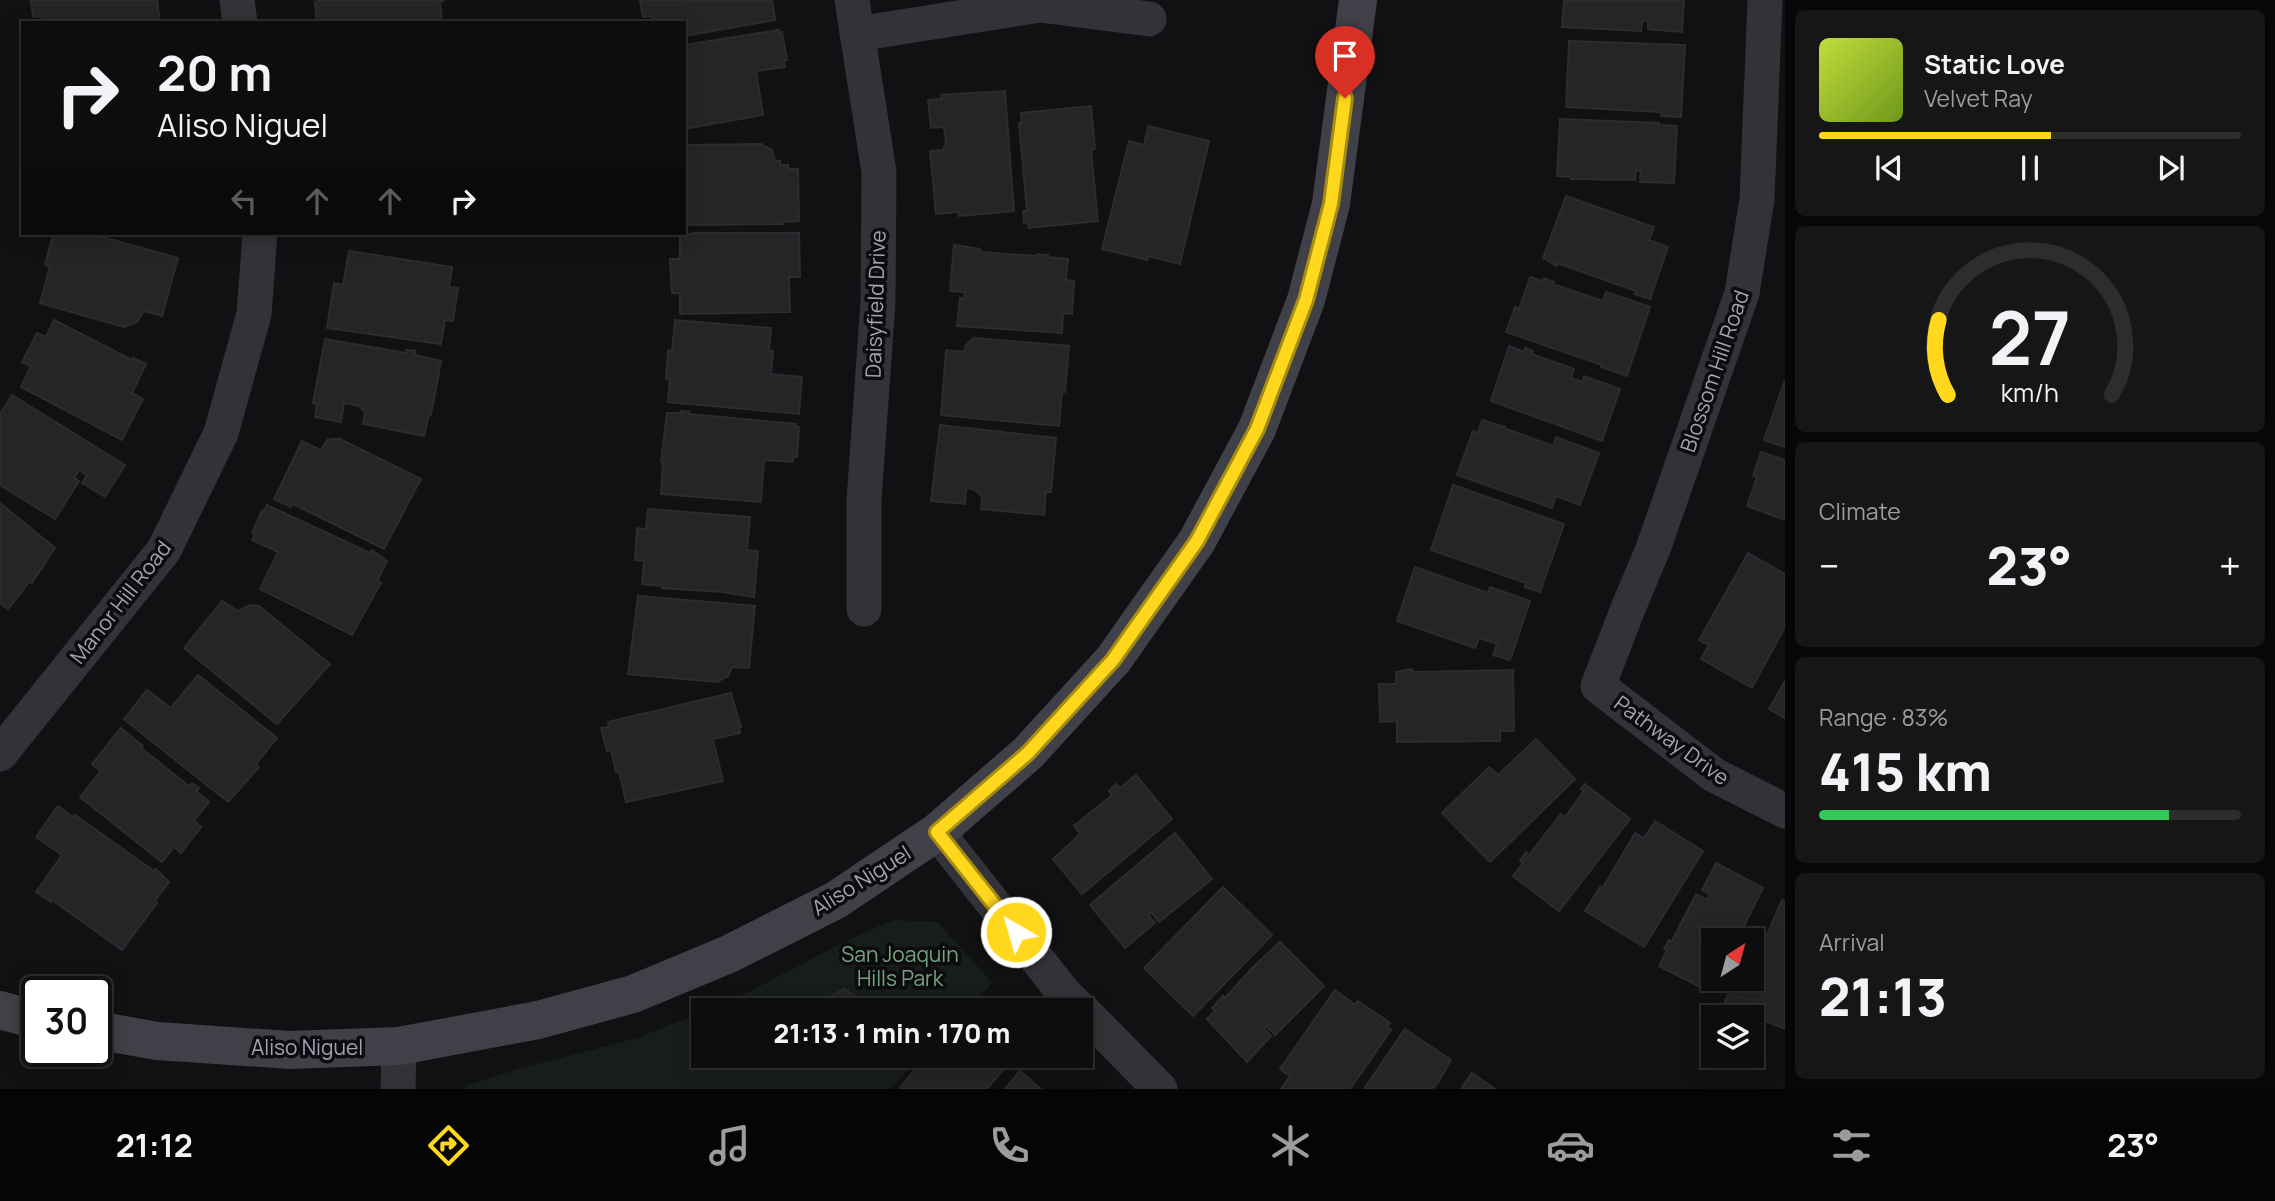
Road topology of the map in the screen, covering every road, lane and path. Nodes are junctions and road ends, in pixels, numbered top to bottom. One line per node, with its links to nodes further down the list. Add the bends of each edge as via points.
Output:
1 (237, 0): 6 (street)
2 (1358, 0): 12 (street, Aliso Niguel, via 1331,204 1306,300 1257,429 1197,541 1113,660 1028,753)
3 (1765, 0): 9 (street, Blossom Hill Road, via 1757,199 1742,293 1653,549)
4 (854, 17): 5 (street, via 1040,5); 8 (street, Daisyfield Drive, via 879,172 878,301 864,500)
5 (1149, 19)
6 (240, 21)
7 (260, 235): 10 (street, Manor Hill Road, via 254,314 221,433 164,550)
8 (864, 609)
9 (1598, 686): 11 (street, Pathway Drive, via 1714,775)
10 (0, 754)
11 (1785, 811)
12 (937, 832): 13 (street); 18 (street, Aliso Niguel, via 836,900 729,954 633,994 538,1020)
13 (1069, 998)
14 (0, 1010): 15 (street)
15 (21, 1016)
16 (1093, 1022): 20 (street)
17 (112, 1033): 18 (street, Aliso Niguel, via 157,1041 290,1050)
18 (399, 1046): 19 (street)
19 (398, 1089)
20 (1160, 1089)

